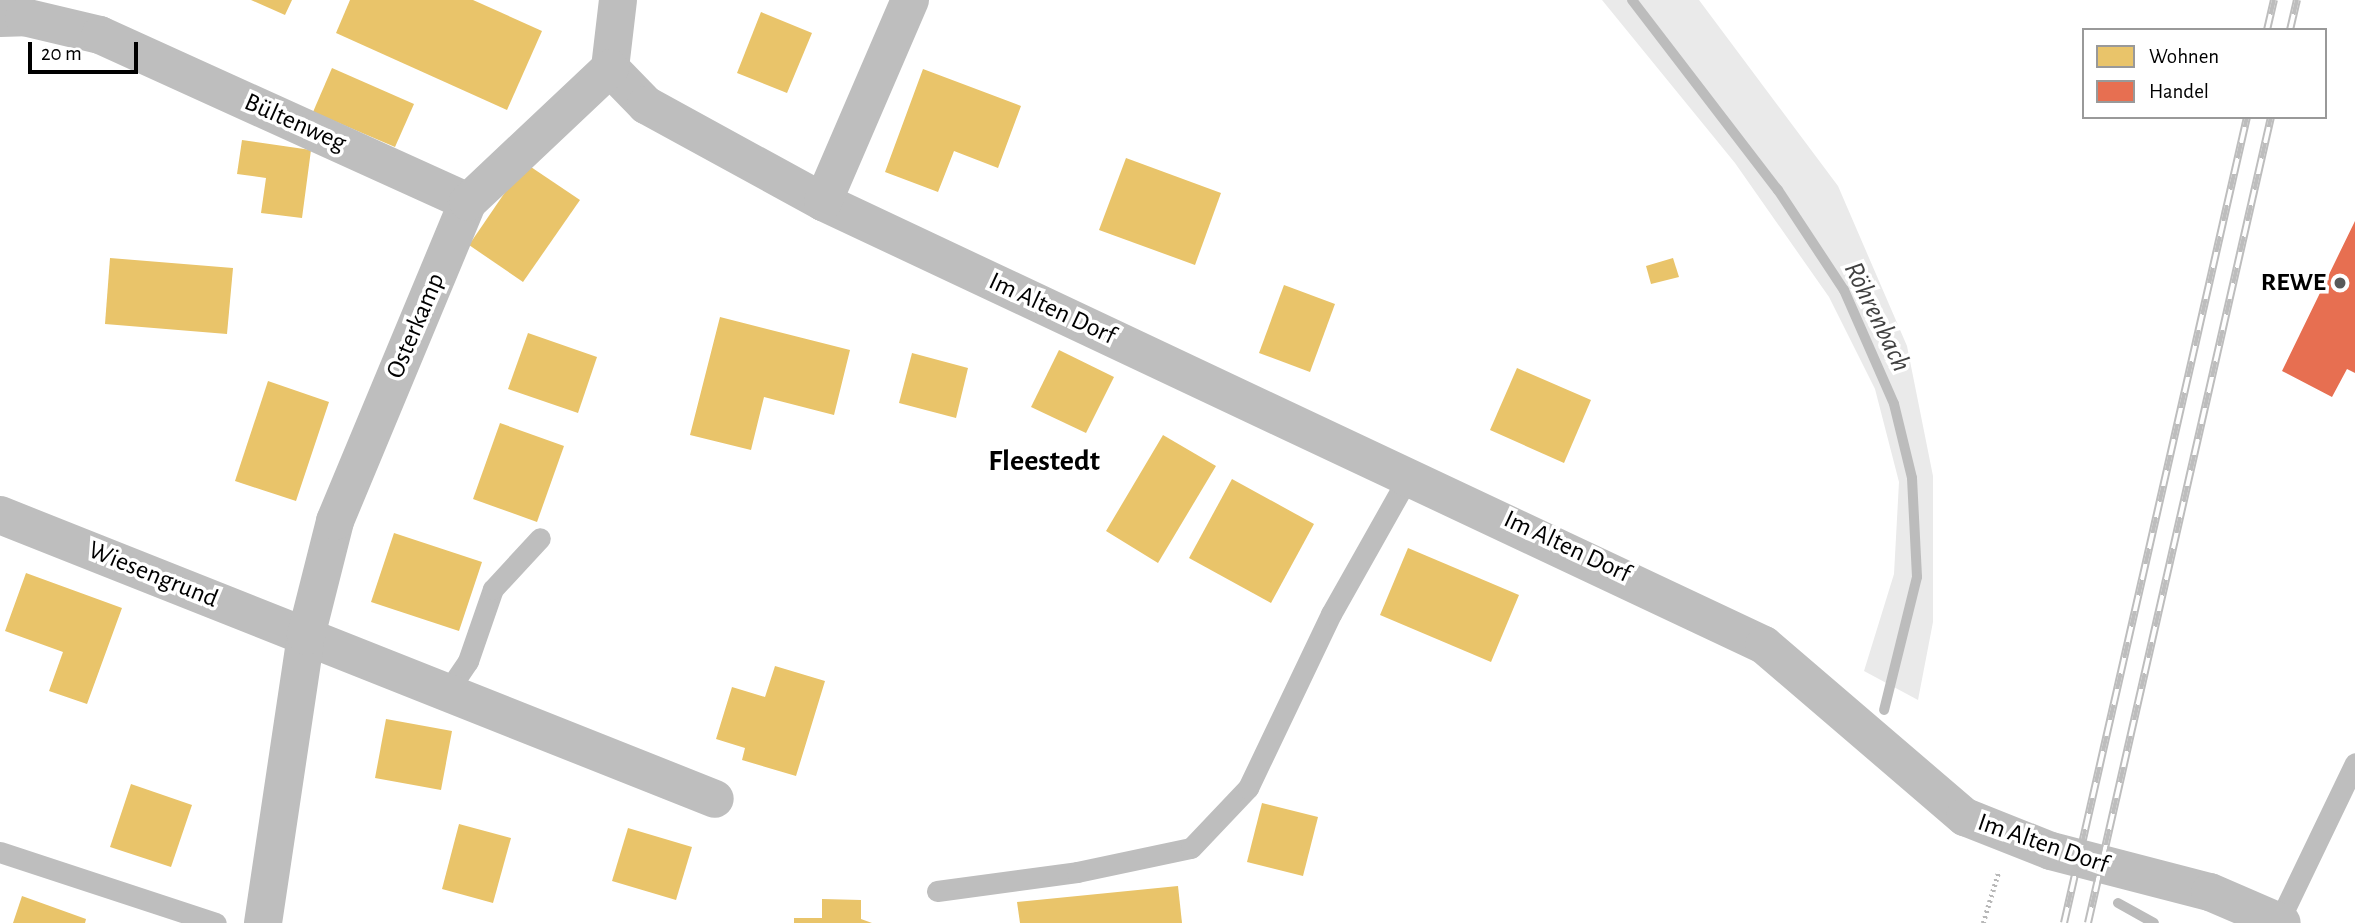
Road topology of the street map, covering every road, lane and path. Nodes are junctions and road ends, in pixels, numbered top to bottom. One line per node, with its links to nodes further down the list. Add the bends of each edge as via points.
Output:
1 (618, 0): 4 (street)
2 (910, 0): 6 (street)
3 (0, 18): 5 (street, Bültenweg, via 24,17 100,35)
4 (610, 68): 5 (street, Osterkamp); 6 (street, Im Alten Dorf, via 646,105)
5 (468, 202): 10 (street, Osterkamp, via 335,521)
6 (823, 202): 7 (street, Im Alten Dorf)
7 (1410, 474): 14 (street, Im Alten Dorf, via 1764,645 1965,817); 16 (lane, via 1331,614 1248,788 1191,848 1077,873)
8 (0, 515): 10 (street, Wiesengrund)
9 (540, 538): 11 (lane, via 494,589 468,661)
10 (306, 636): 11 (street); 19 (street, Osterkamp)
11 (445, 695): 13 (street)
12 (2355, 763): 17 (lane)
13 (715, 799)
14 (2011, 838): 17 (street, Im Alten Dorf, via 2210,892); 20 (path)
15 (0, 852): 18 (lane)
16 (937, 891)
17 (2280, 922)
18 (216, 923)
19 (263, 923)
20 (1983, 923)

